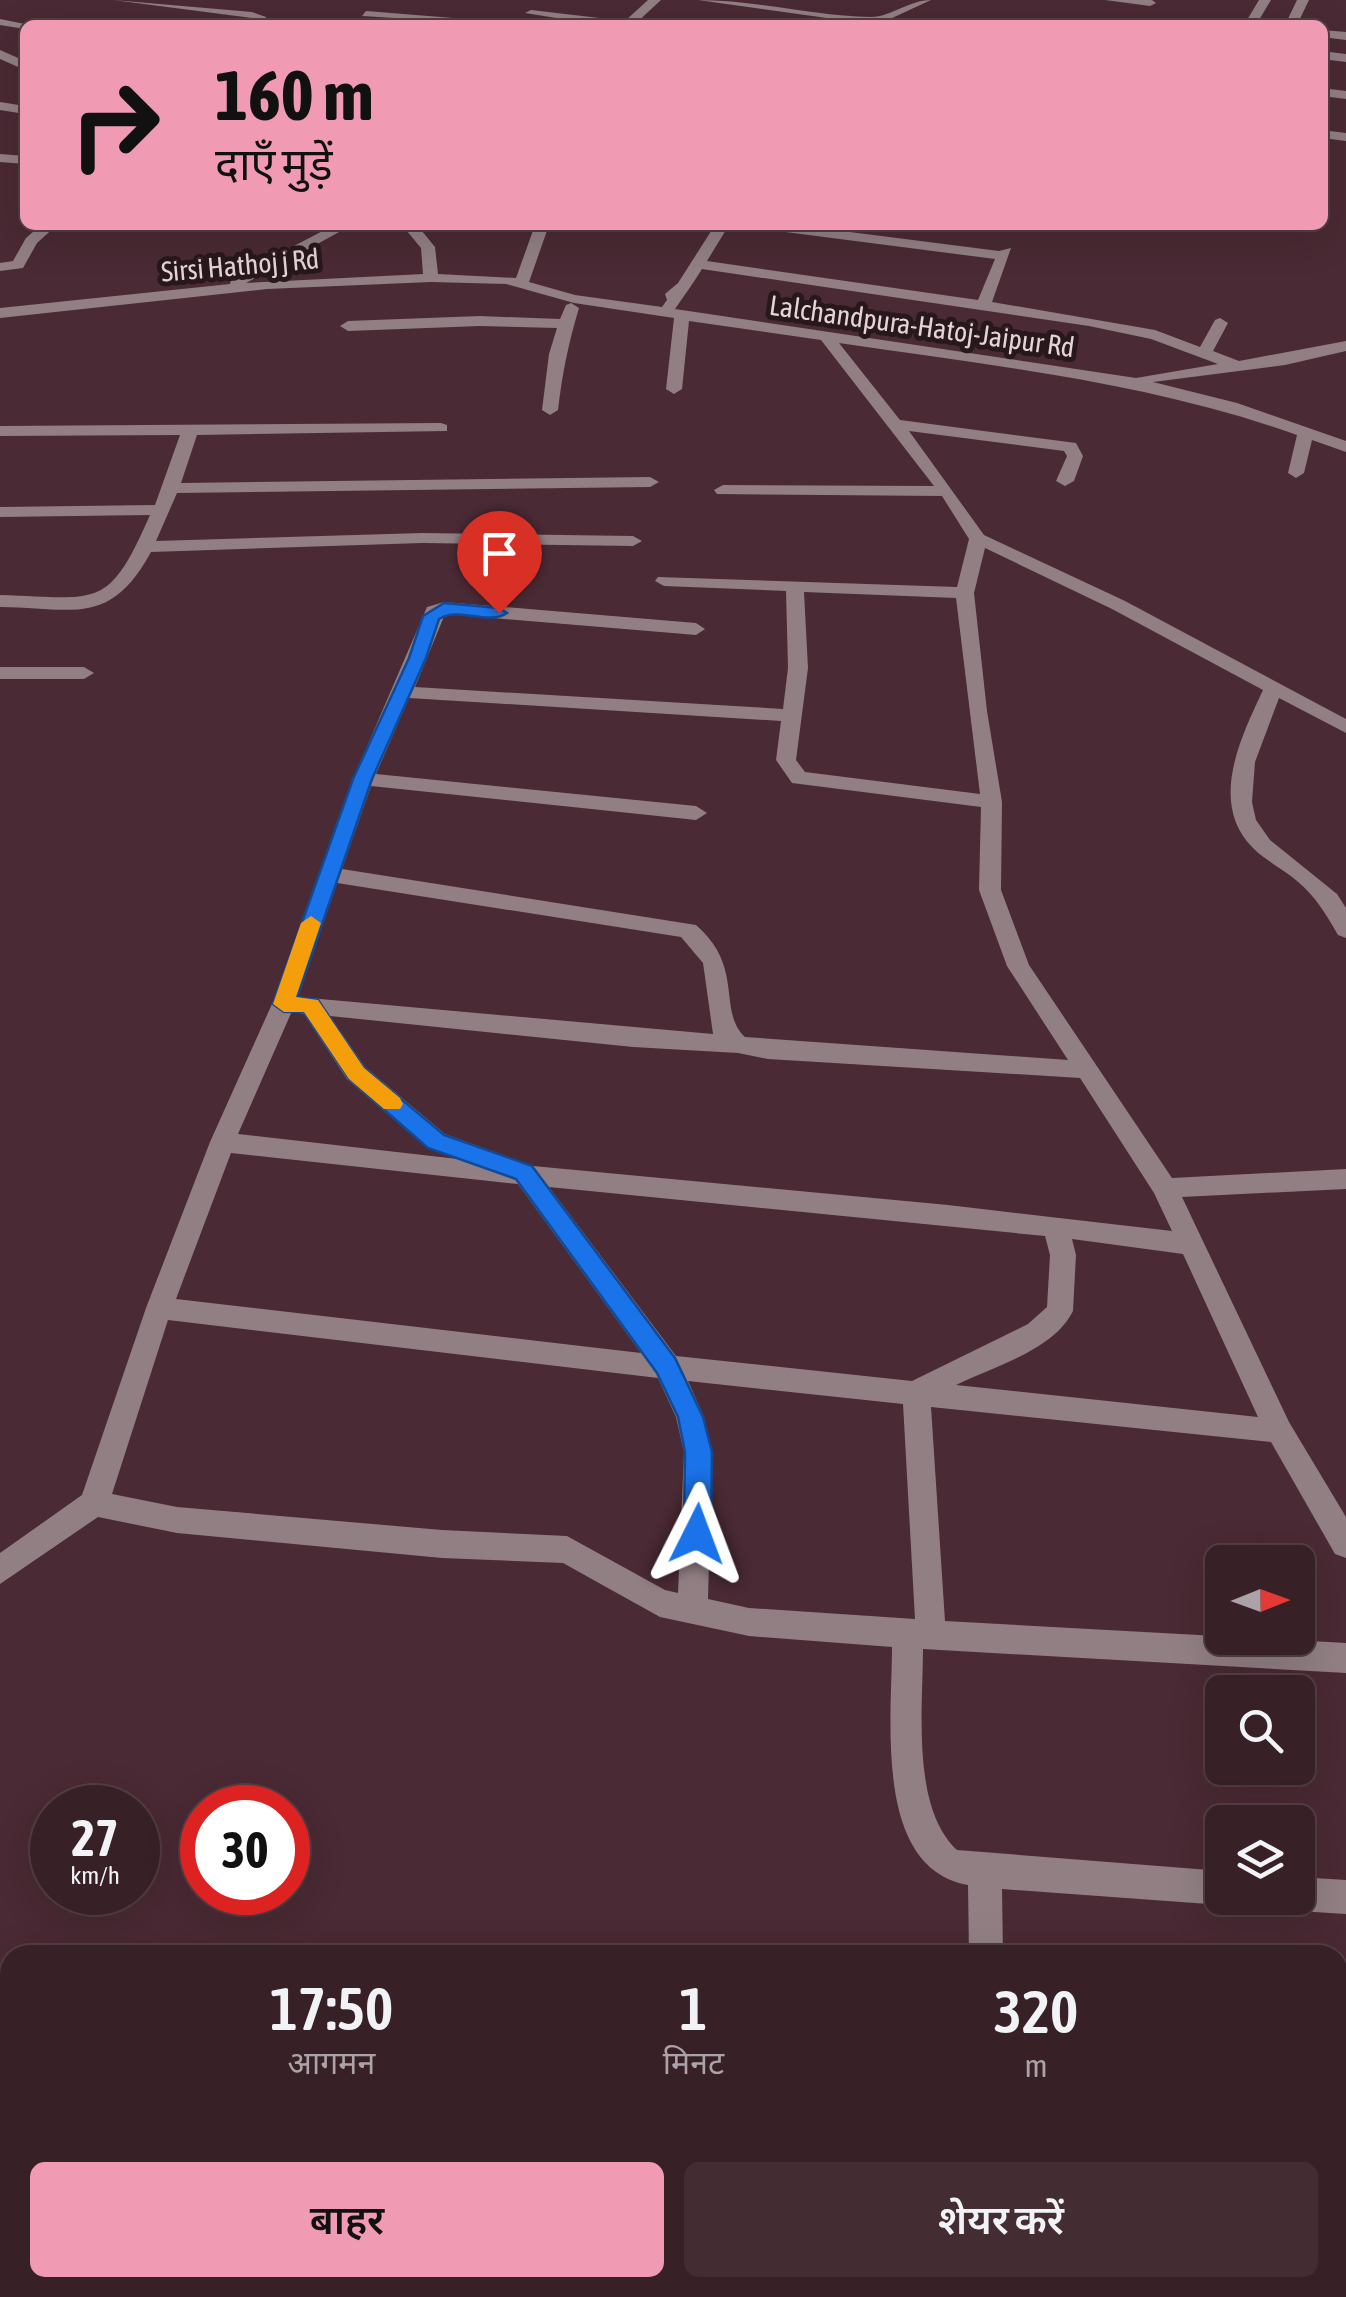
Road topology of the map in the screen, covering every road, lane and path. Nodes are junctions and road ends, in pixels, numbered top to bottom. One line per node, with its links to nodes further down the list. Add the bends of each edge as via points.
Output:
1 (119, 0): 11 (street)
2 (540, 0): 9 (street)
3 (655, 0): 15 (street)
4 (704, 0): 16 (street)
5 (1112, 0): 8 (street)
6 (889, 2): 7 (street)
7 (922, 2): 17 (street)
8 (1150, 4)
9 (531, 13): 13 (street); 14 (street)
10 (366, 14): 12 (street)
11 (259, 20)
12 (441, 20)
13 (526, 20)
14 (587, 20)
15 (633, 20)
16 (847, 20)
17 (877, 20)
18 (44, 230): 26 (street, via 31,241)
19 (335, 230): 30 (street)
20 (414, 230): 27 (street, via 428,246)
21 (540, 230): 29 (street)
22 (719, 230): 24 (street)
23 (805, 230): 33 (street, via 1004,253)
24 (697, 264): 32 (street); 33 (street)
25 (0, 267): 26 (street)
26 (18, 277): 34 (street)
27 (430, 278): 28 (street, Sirsi Hathoj j Rd); 30 (street, Sirsi Hathoj j Rd)
28 (484, 278): 29 (street, Lalchandpura-Hatoj-Jaipur Rd)
29 (520, 286): 31 (street, Lalchandpura-Hatoj-Jaipur Rd)
30 (218, 291): 34 (street, Sirsi Hathoj j Rd)
31 (574, 299): 32 (street, Lalchandpura-Hatoj-Jaipur Rd); 37 (street)
32 (677, 303): 39 (street, Lalchandpura-Hatoj-Jaipur Rd); 44 (street)
33 (984, 307): 41 (street, via 1138,332)
34 (19, 310): 35 (street, Sirsi Hathoj j Rd)
35 (0, 312)
36 (1220, 323): 41 (street)
37 (568, 324): 38 (street); 45 (street)
38 (348, 326)
39 (828, 339): 43 (street, Lalchandpura-Hatoj-Jaipur Rd); 46 (street)
40 (1346, 346): 42 (street)
41 (1204, 353): 42 (street)
42 (1237, 366): 43 (street)
43 (1128, 382): 50 (street, Lalchandpura-Hatoj-Jaipur Rd)
44 (674, 390)
45 (550, 410)
46 (891, 424): 53 (street, via 1070,447 1075,456); 57 (street)
47 (440, 428): 48 (street)
48 (190, 430): 49 (street); 55 (street)
49 (0, 431)
50 (1306, 432): 51 (street, Lalchandpura-Hatoj-Jaipur Rd); 52 (street)
51 (1346, 447)
52 (1296, 473)
53 (1065, 481)
54 (650, 482): 55 (street)
55 (173, 488): 58 (street)
56 (724, 490): 57 (street)
57 (946, 491): 60 (street)
58 (163, 510): 59 (street); 62 (street)
59 (0, 512)
60 (978, 539): 65 (street); 70 (street)
61 (632, 541): 62 (street, via 422,538)
62 (142, 547): 66 (street, via 112,596)
63 (664, 581): 64 (street)
64 (795, 586): 65 (street); 72 (street)
65 (965, 593): 75 (street)
66 (0, 601)
67 (696, 629): 71 (street, via 444,608 431,616)
68 (84, 673): 69 (street)
69 (0, 674)
70 (1274, 687): 73 (street); 78 (street, via 1247,756 1241,814 1258,841 1324,890)
71 (401, 692): 72 (street); 74 (street)
72 (793, 716): 75 (street, via 786,760 799,778)
73 (1346, 727)
74 (363, 779): 76 (street); 77 (street)
75 (992, 802): 81 (street, via 990,890 1018,966)
76 (696, 814)
77 (328, 874): 79 (street); 80 (street, via 688,930 708,944 718,968 724,1030)
78 (1346, 930)
79 (297, 1004): 80 (street); 82 (street); 83 (street, via 356,1073 436,1142)
80 (738, 1044): 81 (street)
81 (1090, 1070): 85 (street)
82 (222, 1142): 83 (street); 88 (street)
83 (524, 1173): 86 (street); 89 (street)
84 (1346, 1179): 85 (street)
85 (1165, 1188): 87 (street)
86 (1055, 1227): 87 (street); 90 (street, via 1063,1255 1060,1311 1038,1332)
87 (1189, 1244): 91 (street)
88 (159, 1308): 89 (street); 92 (street)
89 (666, 1366): 90 (street); 95 (street, via 698,1452)
90 (916, 1392): 91 (street); 96 (street)
91 (1279, 1431): 93 (street)
92 (94, 1503): 94 (street); 95 (street, via 177,1520 567,1550 660,1603)
93 (1346, 1544)
94 (0, 1570)
95 (692, 1610): 96 (street, via 749,1622)
96 (920, 1634): 97 (street); 98 (street, via 912,1800 919,1829 948,1864)
97 (1346, 1658)
98 (985, 1871): 99 (street); 102 (street)
99 (1205, 1887)
100 (1315, 1895): 101 (street)
101 (1346, 1897)
102 (986, 1945)

